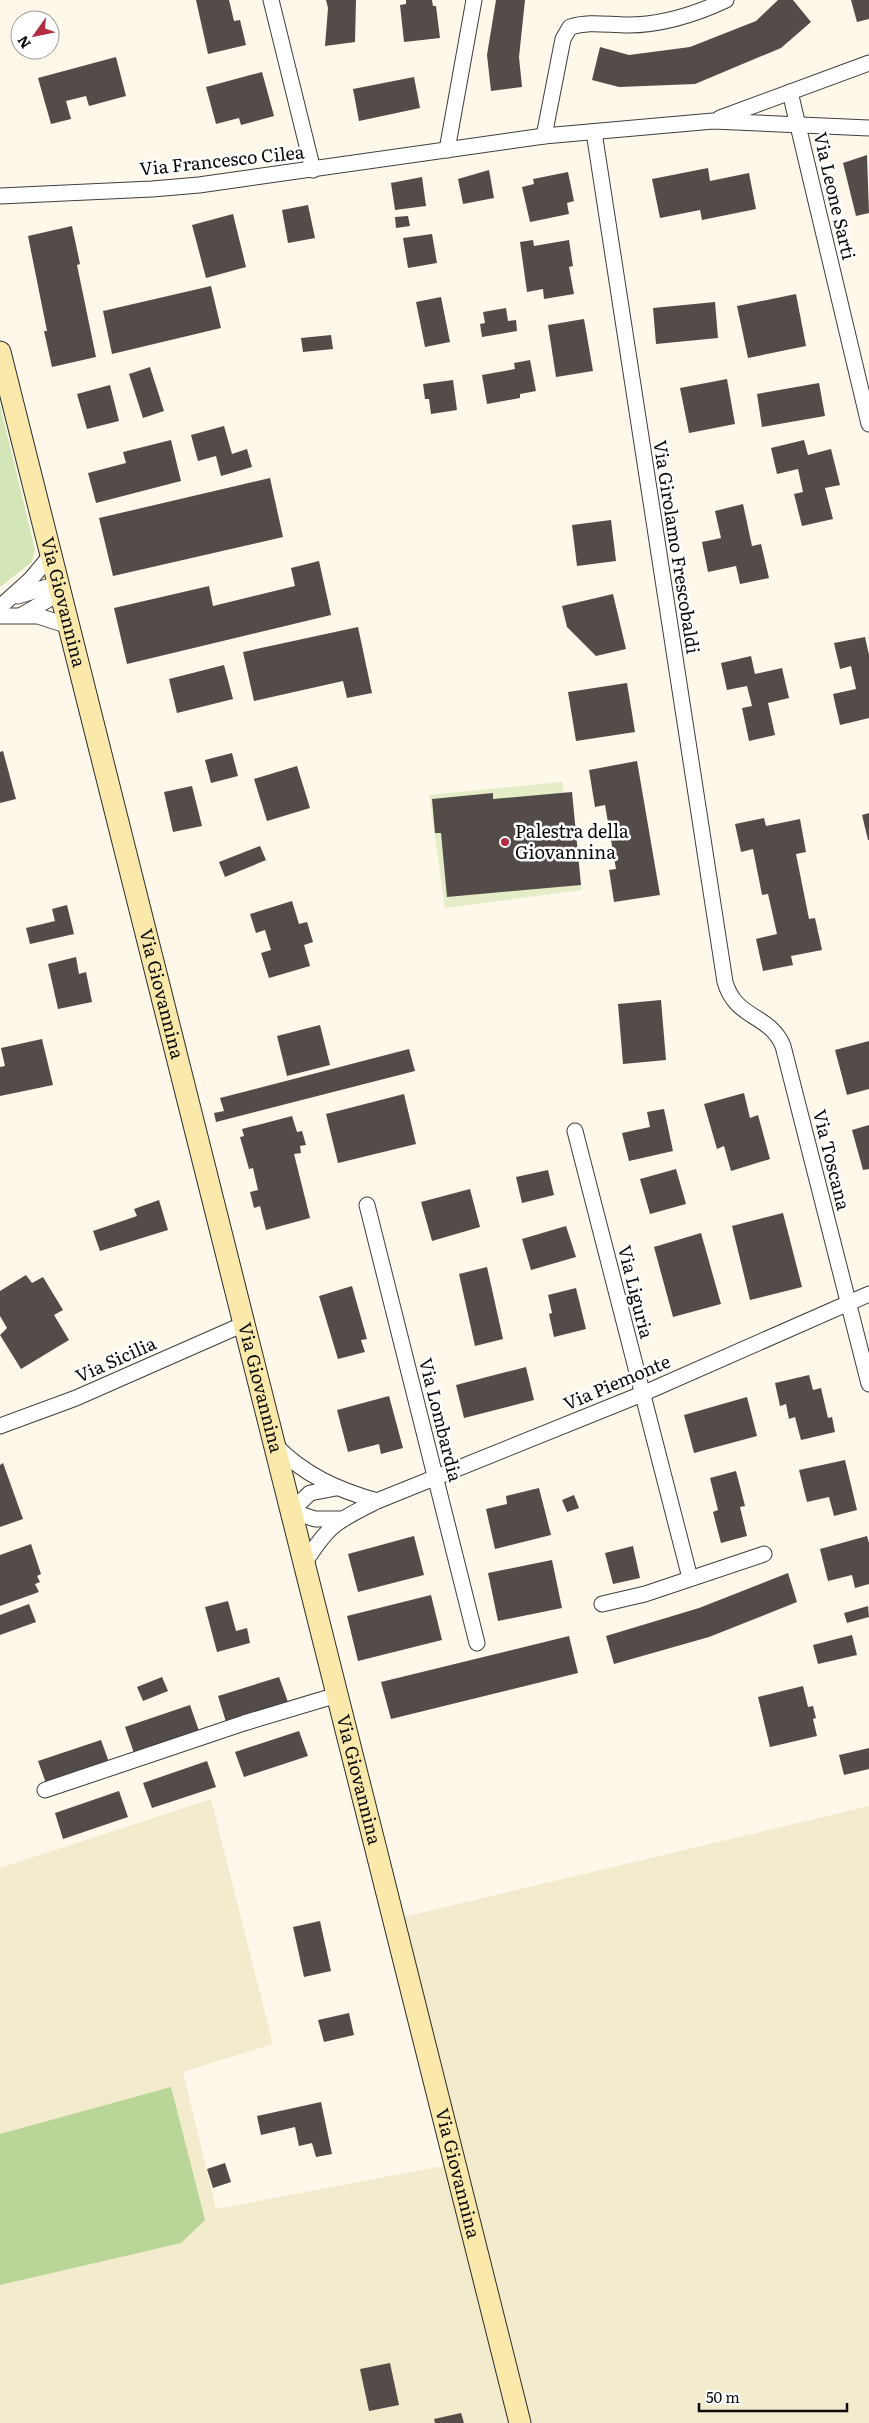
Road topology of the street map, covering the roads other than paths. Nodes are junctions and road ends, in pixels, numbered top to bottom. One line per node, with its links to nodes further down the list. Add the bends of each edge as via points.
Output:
1 (271, 0): 12 (street)
2 (474, 0): 11 (street)
3 (726, 0): 10 (street, via 701,11 657,22 628,25 591,23 570,27 563,39)
4 (869, 63): 5 (street, Via Francesco Cilea)
5 (790, 92): 6 (street, Via Francesco Cilea); 7 (street, Via Leone Sarti)
6 (713, 121): 7 (street, Via Francesco Cilea); 9 (street, Via Francesco Cilea)
7 (798, 124): 8 (street, Via Francesco Cilea); 16 (street, Via Leone Sarti)
8 (869, 128)
9 (594, 132): 10 (street, Via Francesco Cilea); 22 (street, Via Girolamo Frescobaldi)
10 (544, 136): 11 (street, Via Francesco Cilea)
11 (447, 150): 12 (street, Via Francesco Cilea)
12 (313, 170): 13 (street, Via Francesco Cilea, via 152,189)
13 (0, 196)
14 (0, 357): 15 (street, Via Giovannina)
15 (6, 401): 17 (street, Via Giovannina)
16 (869, 424)
17 (51, 555): 18 (street, Via Giovannina); 19 (street)
18 (60, 590): 19 (street, via 37,588); 20 (street); 21 (street, Via Giovannina)
19 (2, 609): 20 (street)
20 (22, 615): 21 (street, via 38,616)
21 (69, 626): 27 (street, Via Giovannina)
22 (722, 968): 26 (street, Via Toscana, via 731,998 742,1010 770,1026 783,1046)
23 (575, 1131): 29 (street, Via Liguria)
24 (367, 1205): 32 (street, Via Lombardia)
25 (869, 1294): 26 (street, Via Piemonte)
26 (848, 1303): 28 (street, Via Toscana); 29 (street, Via Piemonte)
27 (244, 1324): 30 (street, Via Sicilia, via 56,1407); 31 (street, Via Giovannina)
28 (869, 1384)
29 (642, 1394): 32 (street, Via Piemonte); 39 (street, Via Liguria)
30 (0, 1426)
31 (274, 1444): 33 (street, via 301,1468); 35 (street, Via Giovannina)
32 (435, 1477): 34 (street, Via Piemonte); 41 (street, Via Lombardia)
33 (336, 1488): 34 (street); 35 (street, via 310,1493)
34 (377, 1501): 36 (street, Via Piemonte)
35 (291, 1511): 36 (street, Via Piemonte, via 315,1519); 38 (street, Via Giovannina)
36 (340, 1519): 38 (street, Via Piemonte, via 320,1539)
37 (764, 1554): 39 (street)
38 (304, 1564): 42 (street, Via Giovannina)
39 (690, 1578): 40 (street)
40 (602, 1604)
41 (477, 1643)
42 (338, 1695): 43 (street, via 244,1722); 44 (street, Via Giovannina)
43 (44, 1790)
44 (520, 2423)

